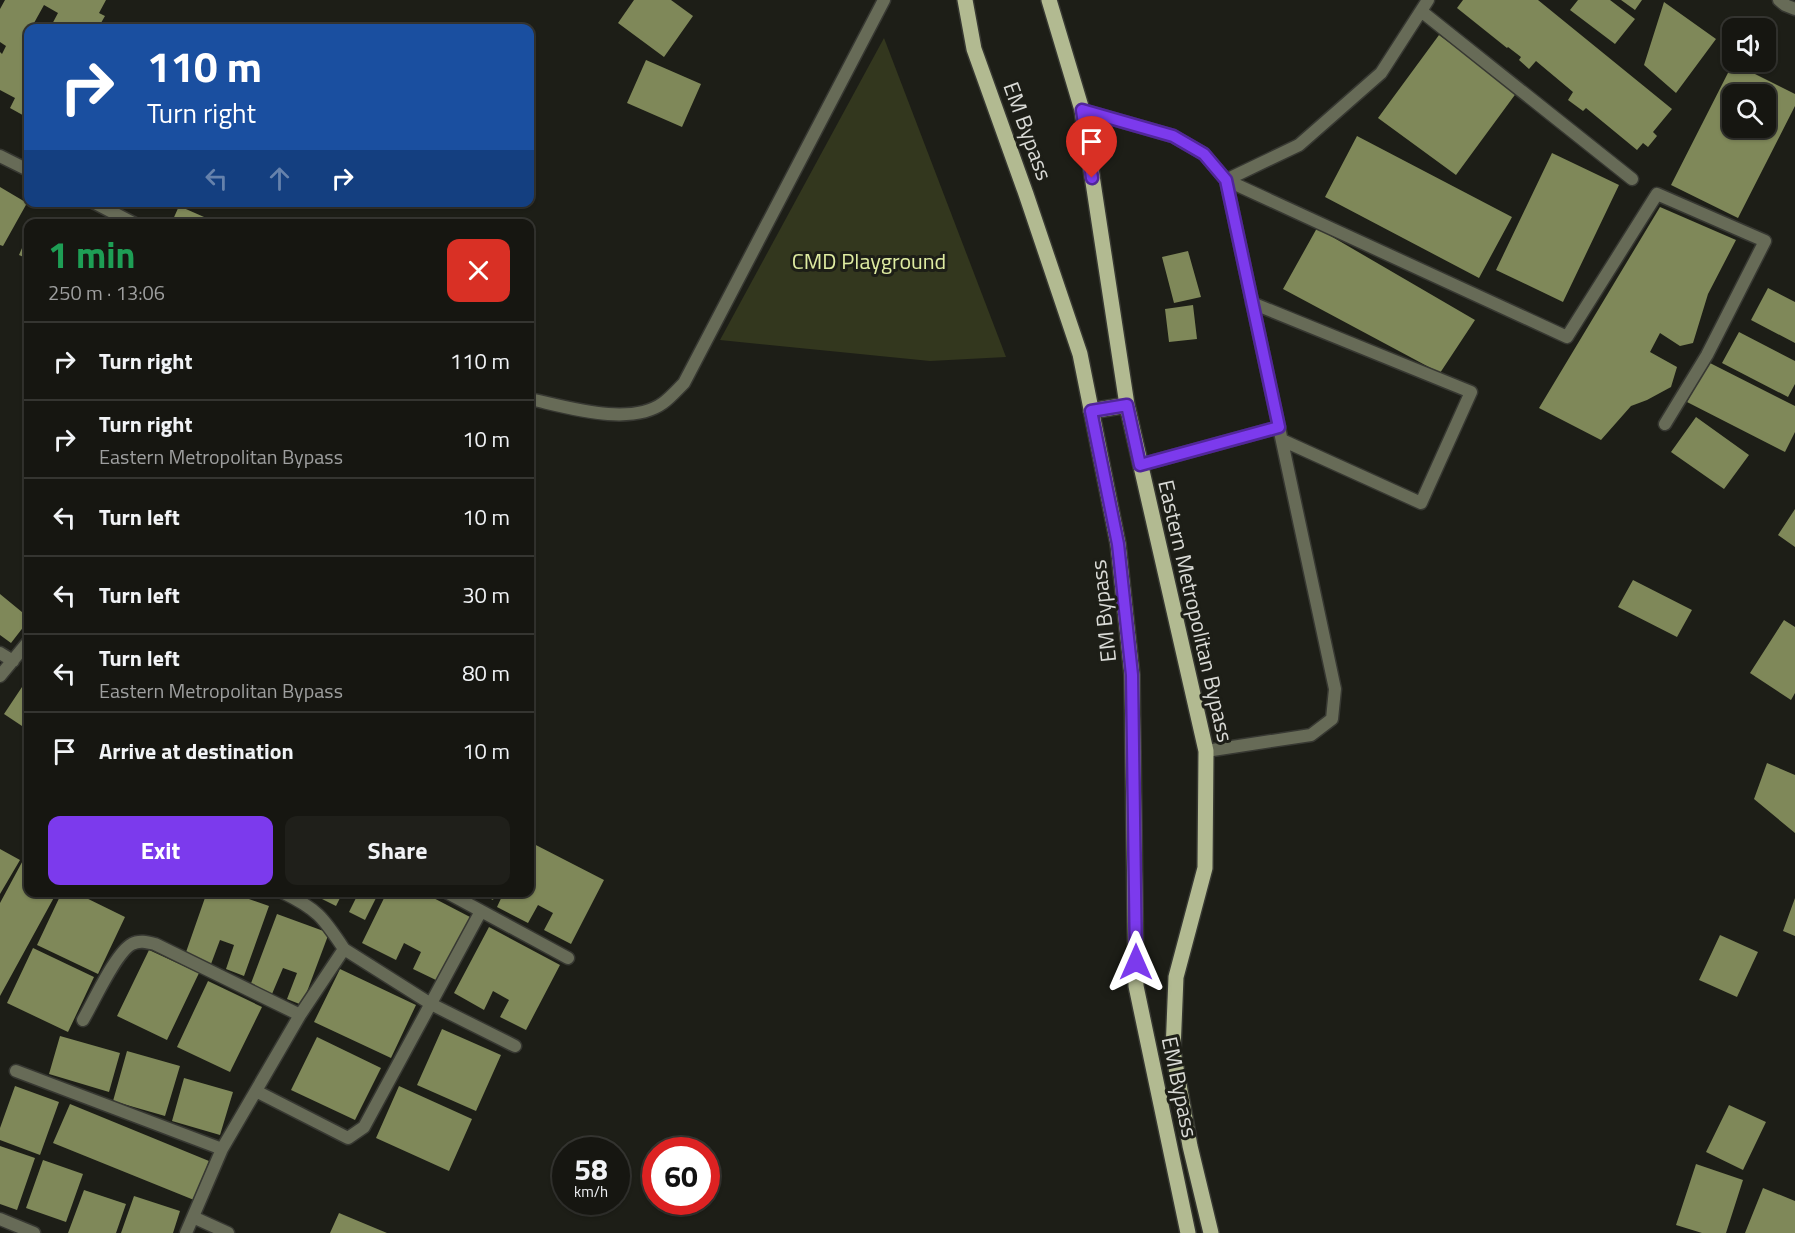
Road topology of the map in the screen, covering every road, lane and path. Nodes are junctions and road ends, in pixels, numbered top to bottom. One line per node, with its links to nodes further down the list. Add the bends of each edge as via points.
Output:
1 (884, 0): 15 (street, via 684,383 662,404 629,415)
2 (965, 0): 17 (main road, EM Bypass, via 974,49 1080,354)
3 (1049, 0): 7 (main road, Eastern Metropolitan Bypass)
4 (1779, 0): 6 (street)
5 (1425, 5): 10 (street); 11 (street, via 1381,73 1299,145)
6 (1795, 9)
7 (1082, 110): 11 (street, via 1173,136 1204,154); 16 (main road, Eastern Metropolitan Bypass)
8 (0, 156): 9 (street)
9 (24, 168)
10 (1632, 179)
11 (1226, 180): 14 (street); 18 (street, via 1567,338 1658,194 1765,241 1707,355)
12 (103, 207): 13 (street)
13 (125, 219)
14 (1252, 303): 19 (street); 20 (street, via 1471,392 1421,502)
15 (534, 400)
16 (1127, 405): 17 (main road); 21 (main road, Eastern Metropolitan Bypass)
17 (1091, 411): 44 (main road, EM Bypass, via 1118,544 1132,675 1136,986)
18 (1665, 424)
19 (1279, 427): 20 (street); 21 (street)
20 (1282, 440): 26 (street, via 1335,689 1332,720 1311,735)
21 (1140, 465): 26 (main road, Eastern Metropolitan Bypass)
22 (24, 647): 24 (street)
23 (0, 653): 24 (street)
24 (13, 661): 25 (street)
25 (0, 676)
26 (1206, 751): 45 (main road, Eastern Metropolitan Bypass, via 1205,868 1176,977 1173,1051)
27 (292, 897): 30 (street, via 322,917)
28 (456, 897): 29 (street)
29 (481, 910): 31 (street); 32 (street)
30 (344, 949): 32 (street); 33 (street)
31 (568, 958)
32 (431, 1004): 35 (street); 37 (street, via 364,1127 348,1138)
33 (300, 1015): 34 (street, via 142,941 131,944 120,955); 37 (street)
34 (83, 1020)
35 (515, 1047)
36 (16, 1071): 38 (street)
37 (256, 1091): 38 (street)
38 (222, 1149): 39 (street)
39 (193, 1217): 42 (street); 43 (street)
40 (0, 1219): 41 (street)
41 (34, 1233)
42 (186, 1233)
43 (228, 1233)
44 (1188, 1233)
45 (1211, 1233)

